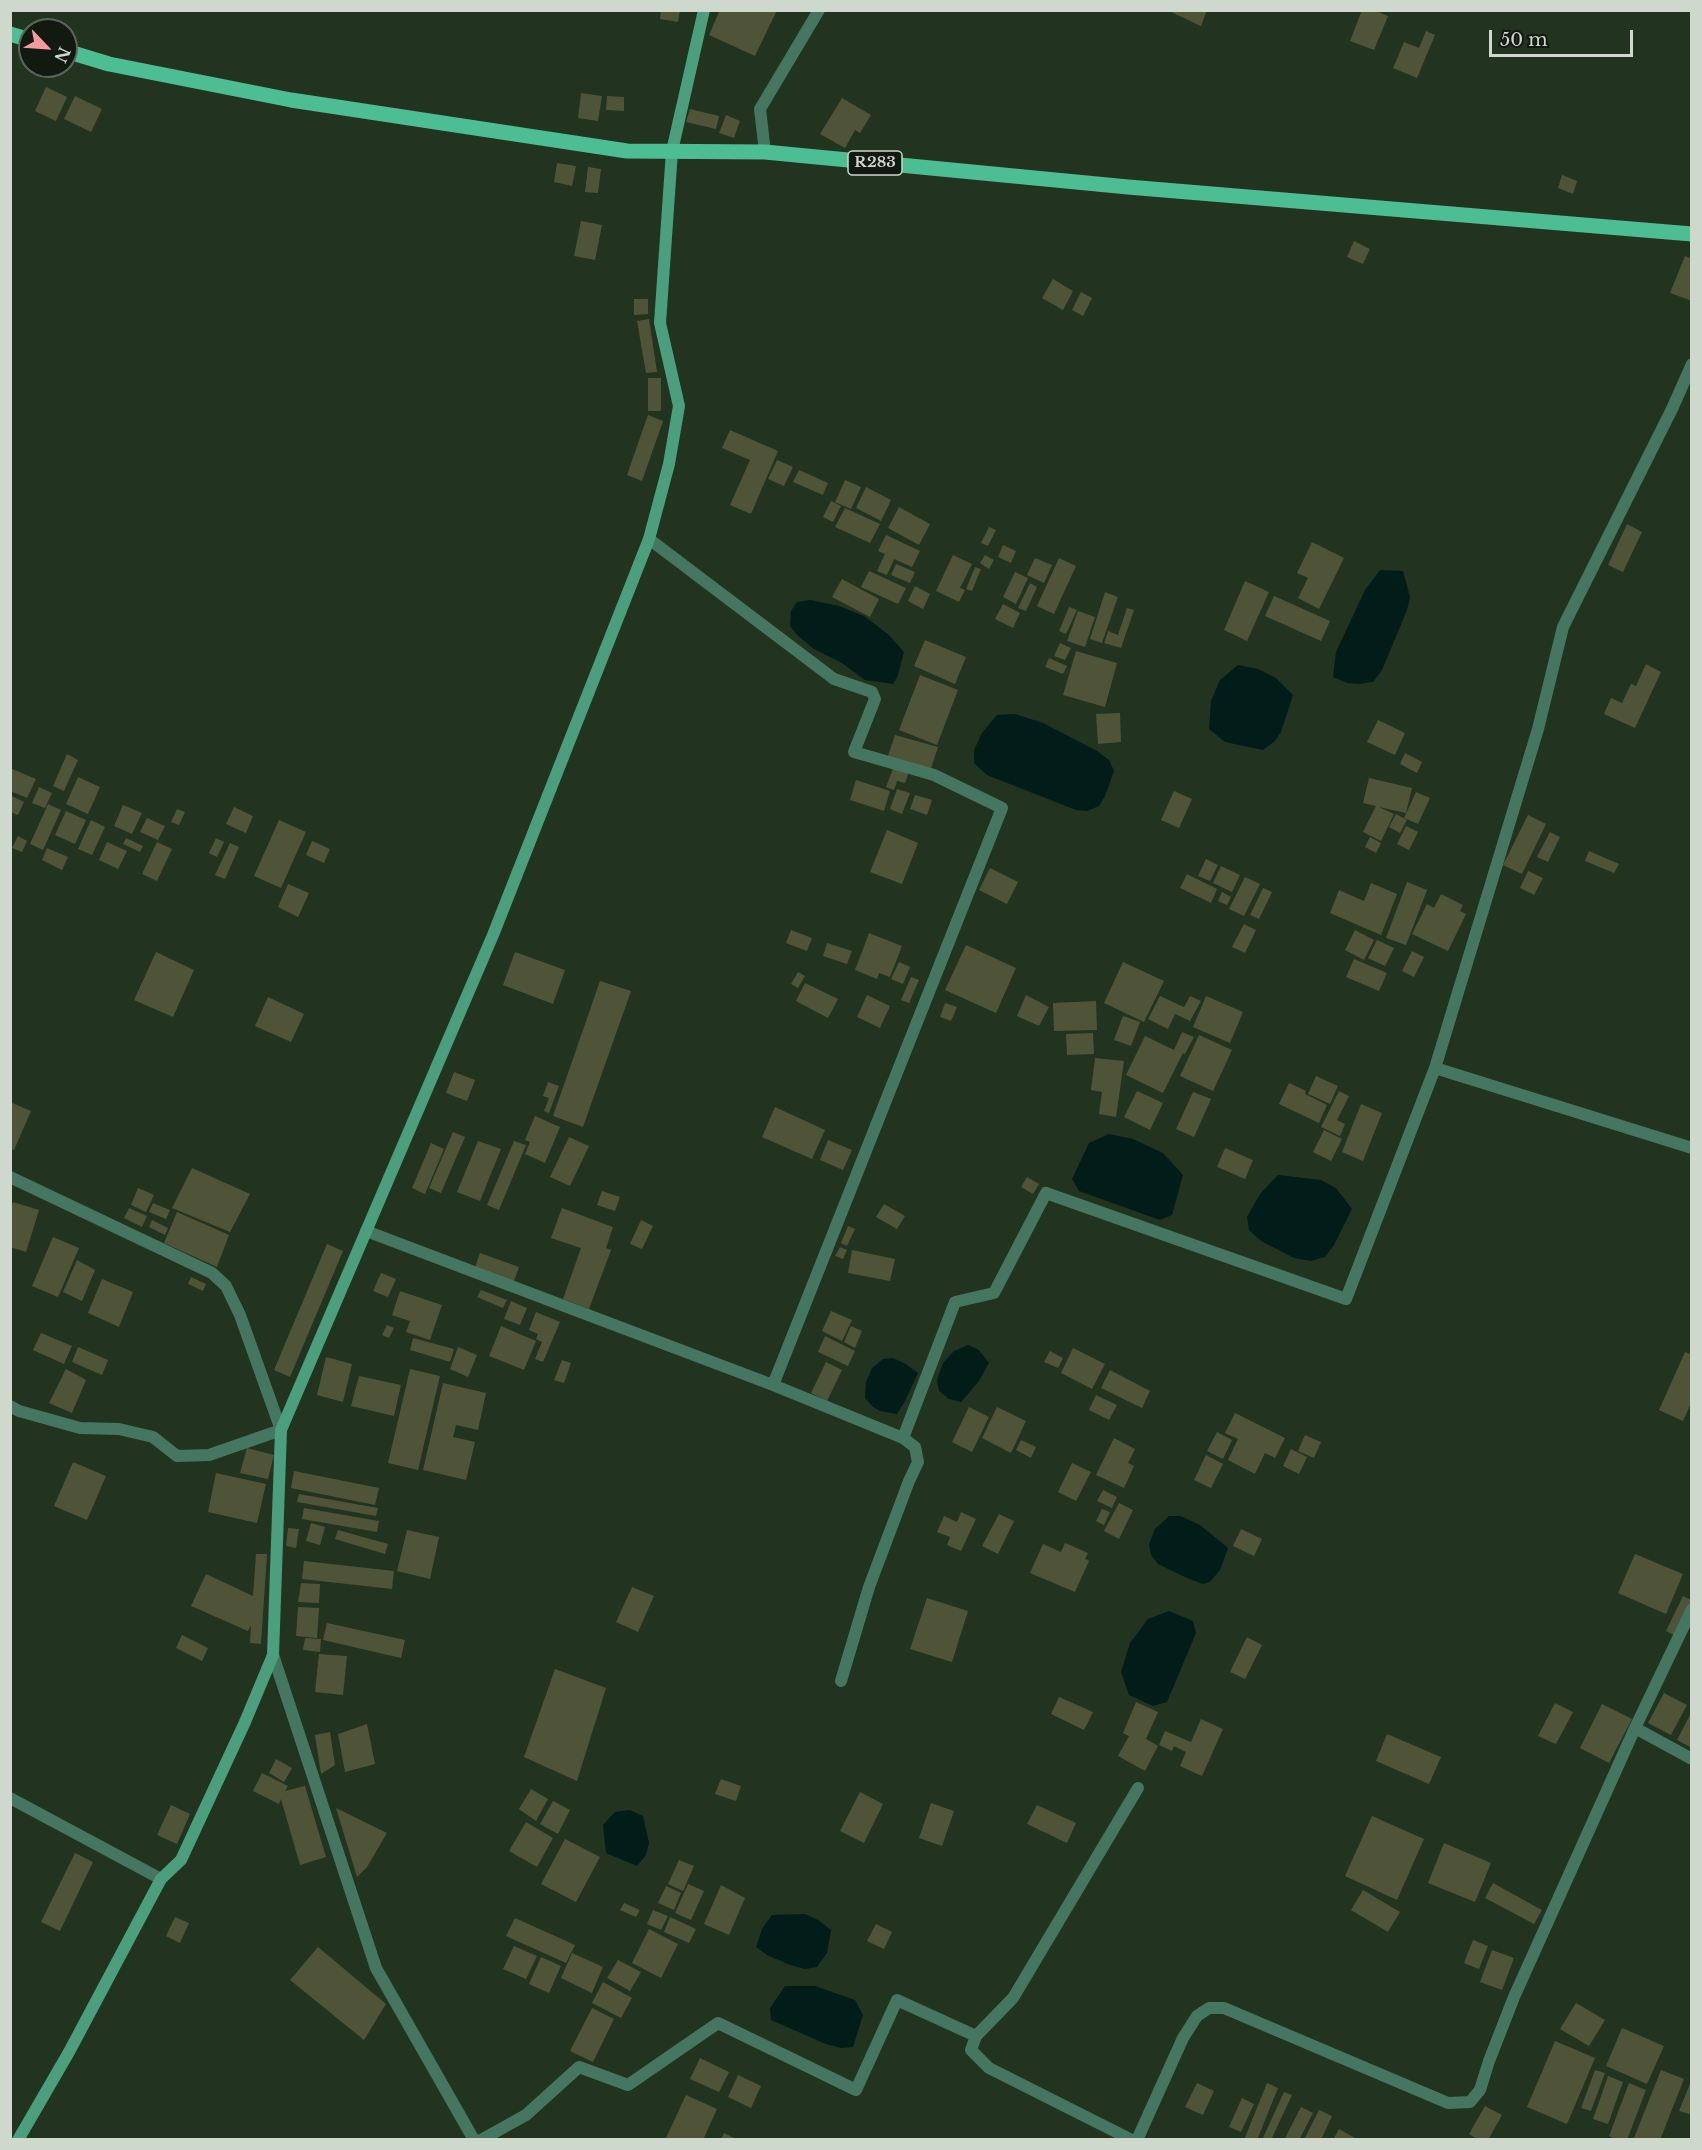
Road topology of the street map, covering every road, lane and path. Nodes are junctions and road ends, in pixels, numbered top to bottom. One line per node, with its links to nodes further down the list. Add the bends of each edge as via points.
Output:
1 (704, 10): 4 (street)
2 (819, 10): 5 (street, via 760,109)
3 (78, 55): 4 (main road, R283, via 291,100 627,151)
4 (672, 151): 5 (main road, R283); 8 (street, via 660,322 679,406)
5 (765, 152): 6 (main road, R283)
6 (1692, 234)
7 (1692, 364): 9 (street, via 1563,627 1538,729)
8 (650, 539): 12 (street, via 494,935); 13 (street, via 834,679 872,692 875,699 854,752 933,775 1002,808)
9 (1435, 1068): 10 (street); 16 (street, via 1346,1299 1046,1193 994,1293 955,1302)
10 (1692, 1148)
11 (10, 1177): 15 (street, via 212,1273 226,1286)
12 (366, 1232): 13 (street); 15 (street)
13 (773, 1385): 16 (street)
14 (10, 1406): 15 (street, via 80,1428 119,1429 153,1437 177,1456 209,1455)
15 (281, 1430): 18 (street)
16 (903, 1438): 19 (street, via 915,1447 918,1462 868,1587)
17 (1692, 1609): 20 (street)
18 (273, 1655): 24 (street, via 181,1860); 27 (street, via 376,1968)
19 (841, 1681)
20 (1635, 1728): 21 (street); 30 (street, via 1514,1997 1480,2090 1470,2102 1448,2103 1224,2008 1209,2008 1197,2016 1183,2038)
21 (1692, 1760)
22 (1138, 1788): 25 (street, via 1012,1998)
23 (10, 1798): 24 (street)
24 (161, 1879): 26 (street)
25 (976, 2036): 28 (street, via 897,2000 856,2090 718,2023 628,2085 579,2067 526,2115); 29 (street, via 971,2050 989,2068)
26 (18, 2139)
27 (474, 2139)
28 (481, 2139)
29 (1132, 2139)
30 (1137, 2139)

